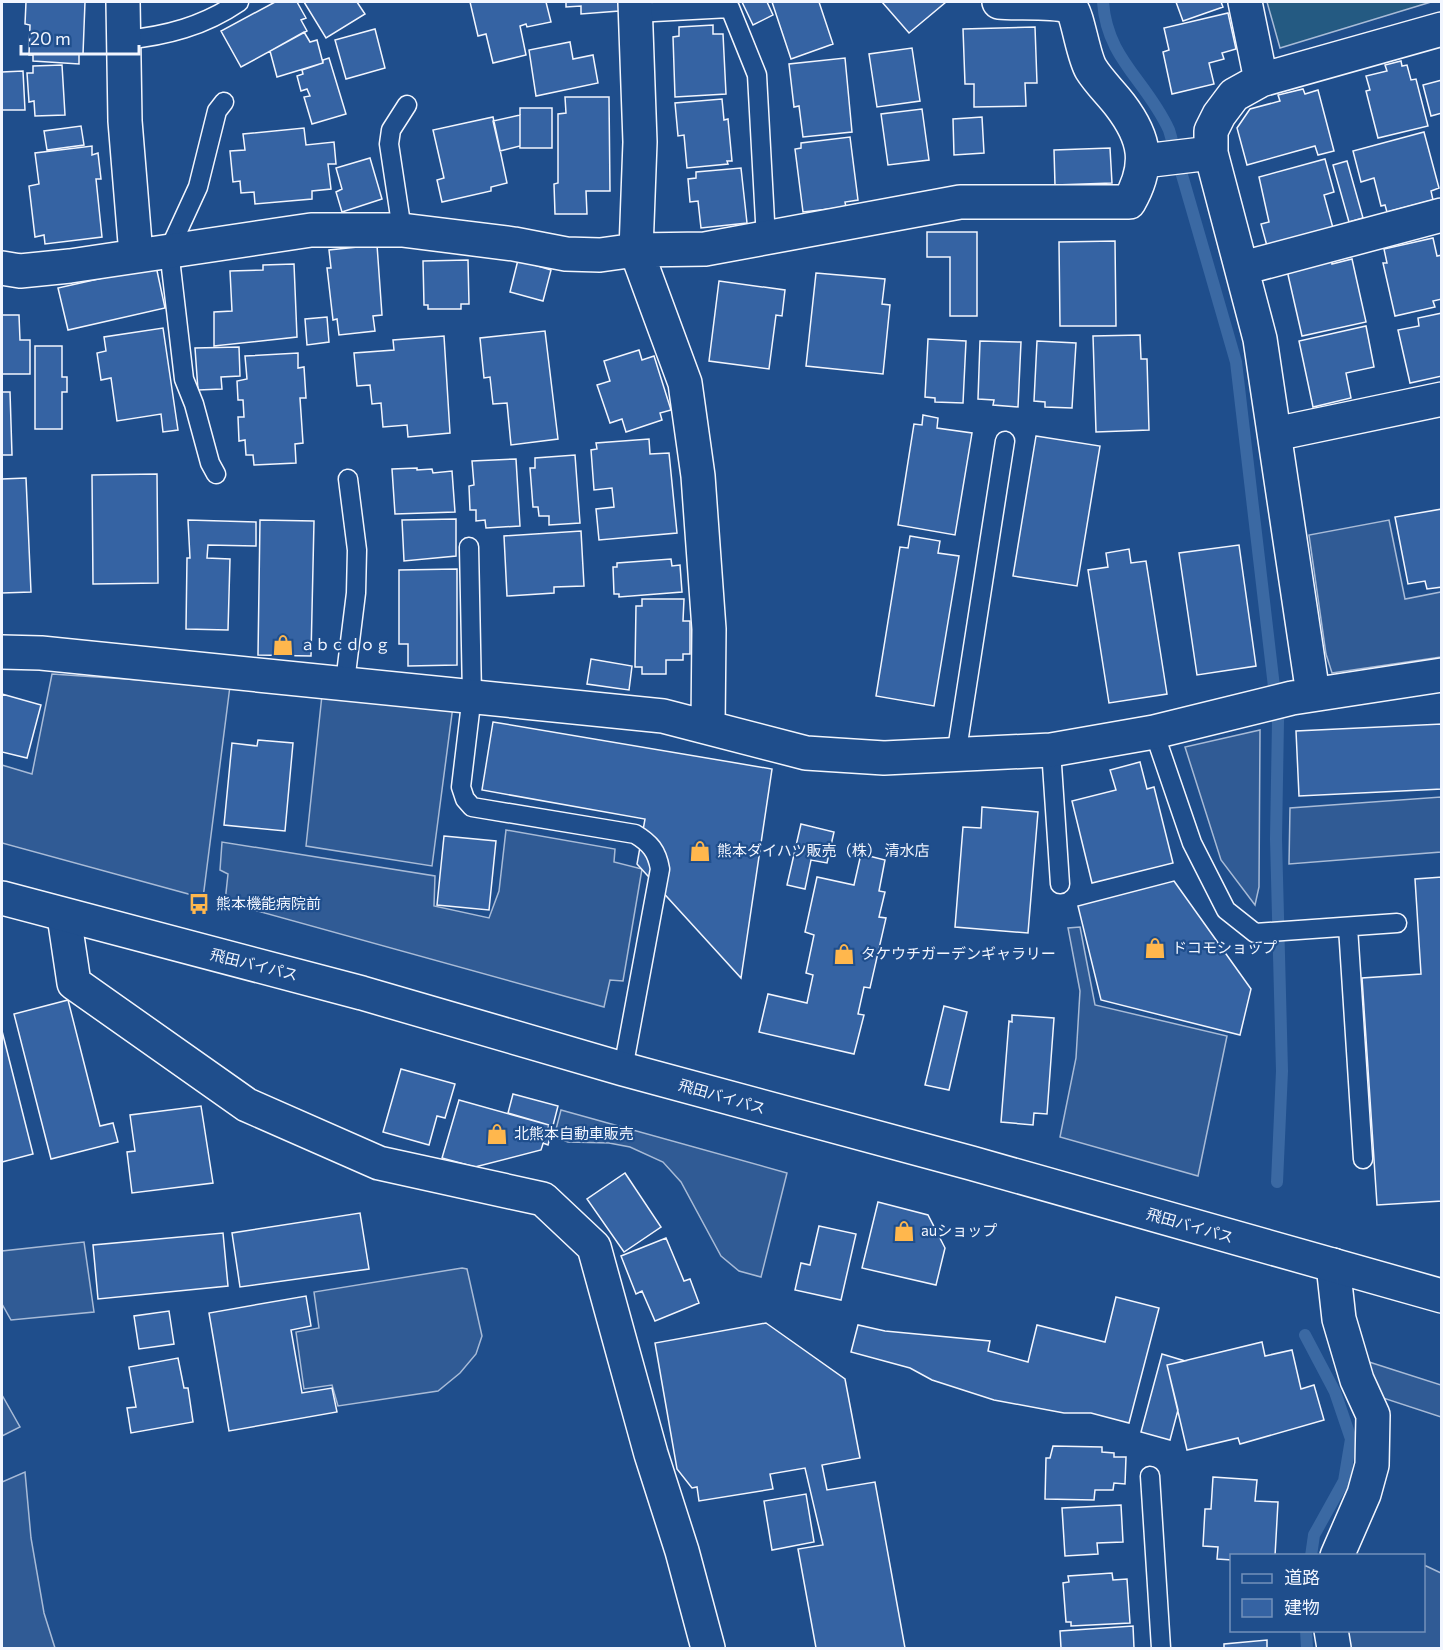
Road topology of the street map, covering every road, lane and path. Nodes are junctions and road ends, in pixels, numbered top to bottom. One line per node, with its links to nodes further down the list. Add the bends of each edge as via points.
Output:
1 (123, 2): 7 (main road)
2 (239, 2): 7 (lane, via 185,30)
3 (999, 2): 12 (main road, via 1061,2 1072,9 1091,69 1122,106)
4 (1245, 2): 8 (main road)
5 (635, 7): 15 (lane, via 730,8 757,75); 17 (main road, via 640,142)
6 (1442, 29): 8 (main road)
7 (124, 40): 18 (main road, via 124,121)
8 (1261, 80): 11 (main road, via 1234,95 1219,115)
9 (224, 102): 16 (lane, via 217,111 198,187)
10 (407, 105): 14 (lane, via 391,130 389,144)
11 (1204, 154): 12 (main road); 20 (main road)
12 (1153, 159): 15 (main road, via 1129,202 960,202)
13 (1442, 215): 20 (main road)
14 (402, 230): 16 (main road, via 311,230); 17 (main road, via 566,254)
15 (766, 239): 17 (main road, via 705,249)
16 (169, 250): 18 (main road); 24 (lane, via 184,380)
17 (636, 250): 32 (main road, via 685,383 698,476 709,629)
18 (136, 255): 19 (main road, via 20,271)
19 (2, 268)
20 (1243, 268): 22 (main road, via 1260,339)
21 (1442, 399): 22 (main road)
22 (1275, 434): 30 (main road)
23 (1005, 441): 35 (lane)
24 (216, 474)
25 (348, 479): 29 (lane, via 357,550)
26 (469, 547): 31 (lane)
27 (2, 652): 29 (main road)
28 (1442, 675): 30 (main road)
29 (345, 682): 31 (main road)
30 (1313, 694): 33 (main road)
31 (472, 695): 32 (main road, via 663,716); 41 (lane, via 461,787 472,807 634,834 649,843 657,855 660,869)
32 (708, 726): 35 (main road, via 806,753 884,758)
33 (1154, 732): 34 (main road); 40 (lane, via 1192,843 1226,910 1255,933)
34 (1051, 750): 35 (main road); 36 (lane)
35 (956, 756)
36 (1060, 884)
37 (2, 898): 38 (main road, 飛田バイパス)
38 (64, 916): 41 (main road, 飛田バイパス, via 362,993); 48 (main road, via 74,983 247,1105 379,1163 543,1199 594,1247)
39 (1396, 923): 40 (lane)
40 (1348, 927): 42 (lane)
41 (623, 1069): 43 (main road, 飛田バイパス)
42 (1363, 1160)
43 (1334, 1265): 44 (main road, 飛田バイパス); 46 (main road, via 1339,1319 1357,1380 1373,1415 1372,1465)
44 (1442, 1296)
45 (1150, 1476): 49 (lane)
46 (1338, 1554)
47 (1331, 1632): 50 (main road)
48 (708, 1648)
49 (1161, 1648)
50 (1334, 1648)

